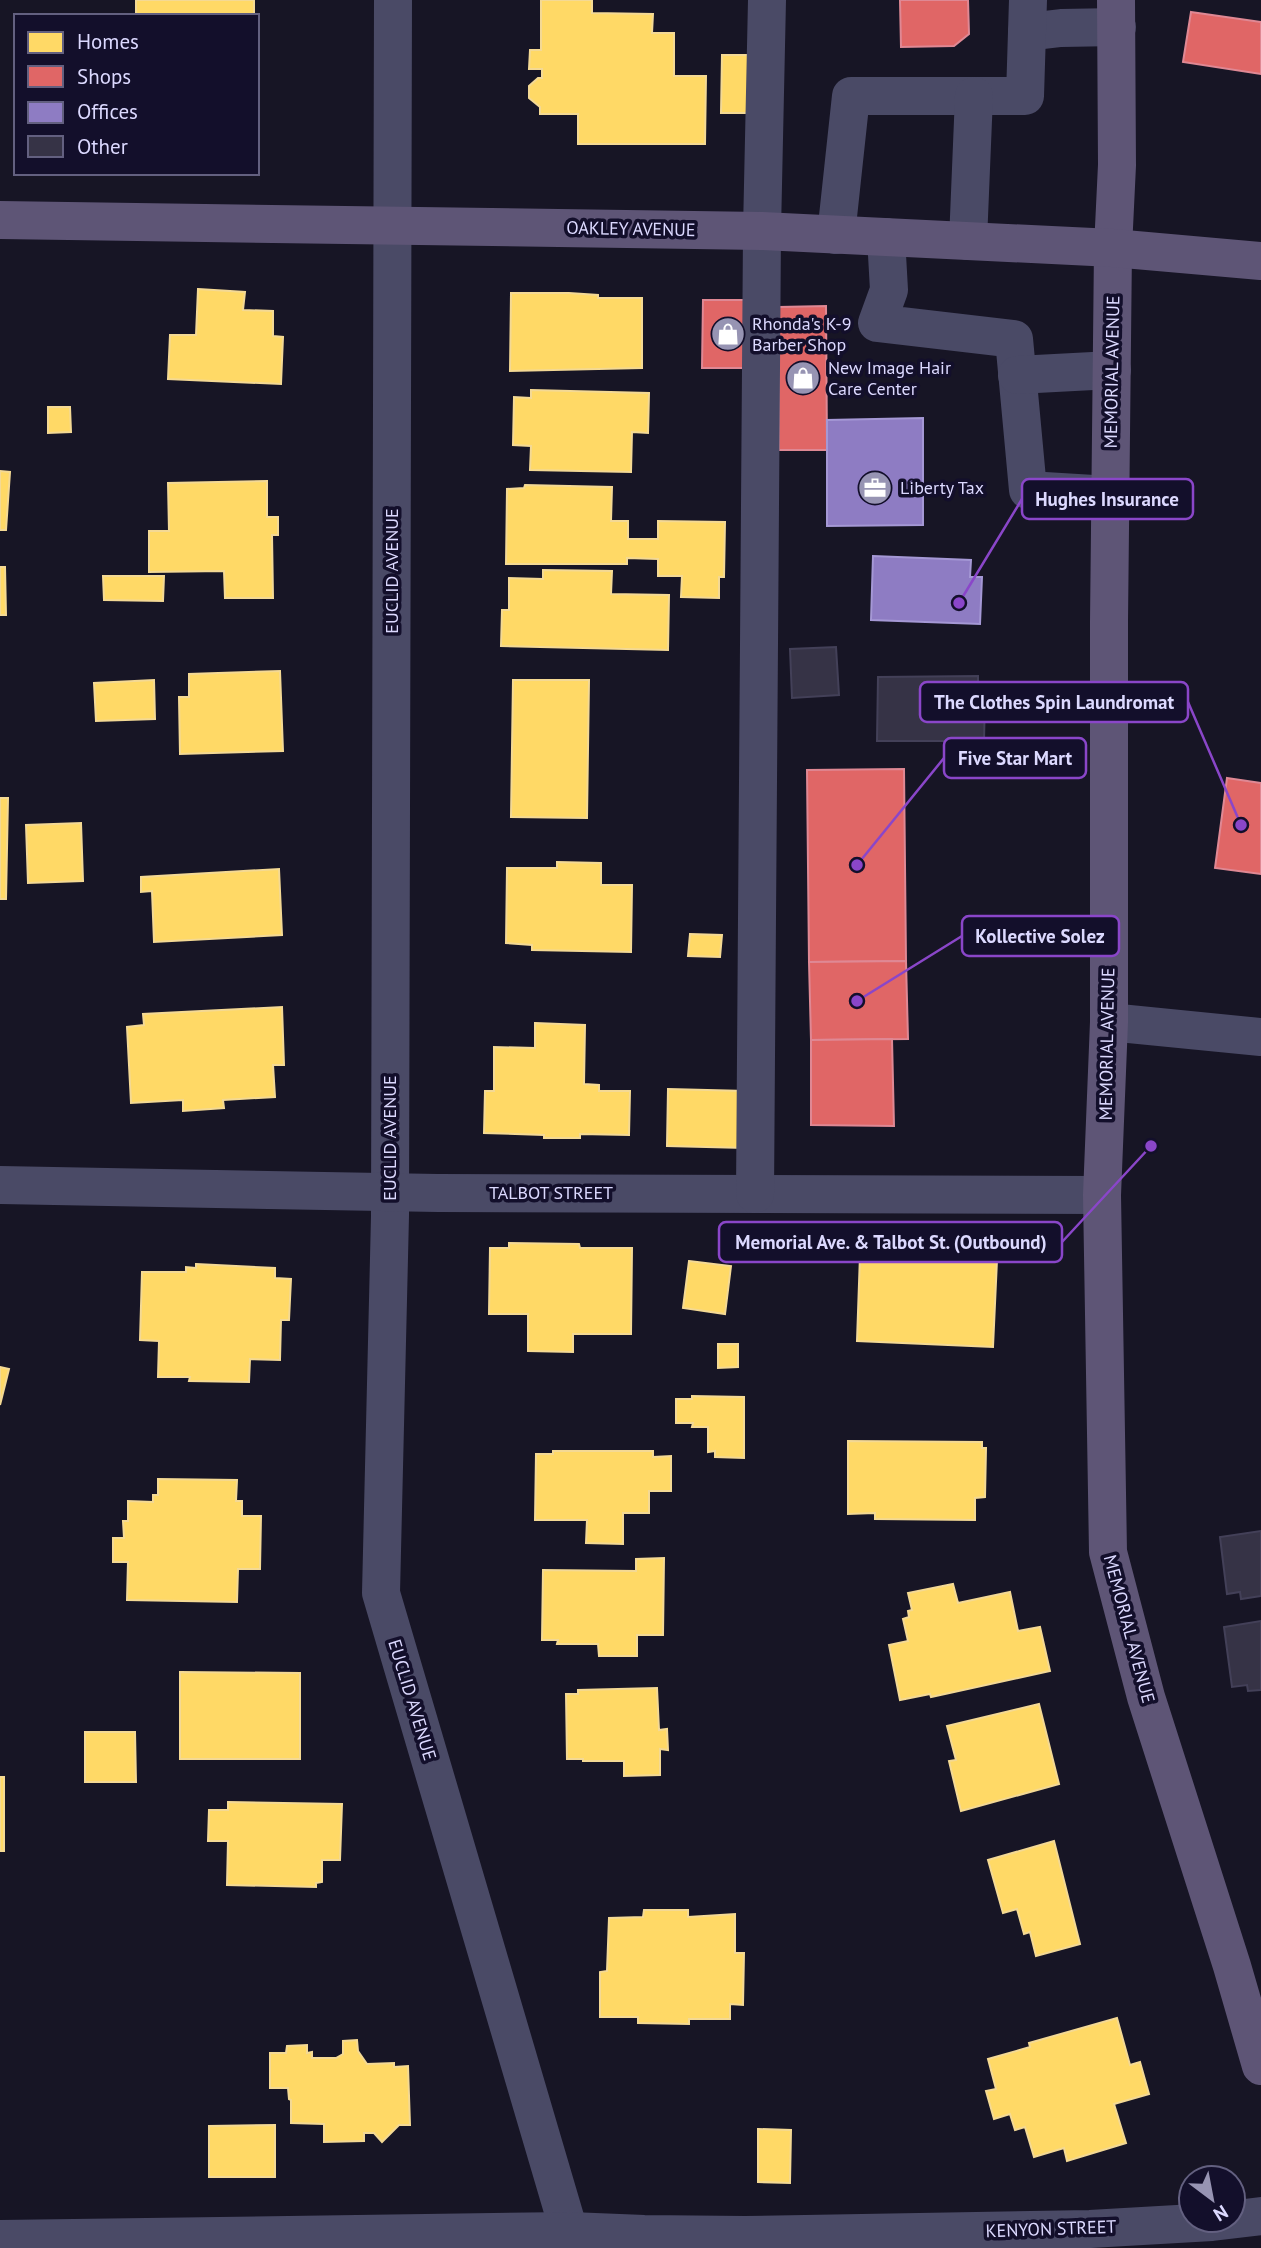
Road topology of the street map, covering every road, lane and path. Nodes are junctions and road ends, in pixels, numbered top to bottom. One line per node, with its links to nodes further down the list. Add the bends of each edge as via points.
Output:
1 (393, 0): 7 (street, EUCLID AVENUE)
2 (766, 0): 8 (street)
3 (1117, 13): 4 (street, via 1061,27); 12 (main road, MEMORIAL AVENUE)
4 (1027, 16): 5 (street, via 1025,96)
5 (974, 96): 9 (street, via 851,96); 11 (street)
6 (0, 220): 7 (main road, OAKLEY AVENUE)
7 (394, 227): 8 (main road, OAKLEY AVENUE); 20 (street, EUCLID AVENUE)
8 (762, 231): 9 (main road, OAKLEY AVENUE); 21 (street)
9 (836, 235): 10 (main road, OAKLEY AVENUE)
10 (886, 237): 11 (main road, OAKLEY AVENUE); 15 (street, via 889,290 877,323 1014,340)
11 (968, 241): 12 (main road, OAKLEY AVENUE)
12 (1113, 248): 13 (main road, OAKLEY AVENUE); 14 (main road, MEMORIAL AVENUE)
13 (1261, 261)
14 (1112, 370): 15 (street); 16 (main road, MEMORIAL AVENUE)
15 (1017, 375): 16 (street, via 1028,491)
16 (1111, 495): 17 (main road, MEMORIAL AVENUE)
17 (1109, 1022): 18 (street); 22 (main road, MEMORIAL AVENUE)
18 (1261, 1037)
19 (0, 1185): 20 (street, TALBOT STREET)
20 (390, 1192): 21 (street, TALBOT STREET); 26 (street, EUCLID AVENUE, via 381,1593)
21 (755, 1194): 22 (street, TALBOT STREET)
22 (1102, 1195): 23 (main road, MEMORIAL AVENUE, via 1108,1552 1146,1697)
23 (1261, 2066)
24 (1261, 2216): 26 (street, KENYON STREET, via 1077,2229 644,2234)
25 (0, 2239): 26 (street, KENYON STREET)
26 (572, 2240)

